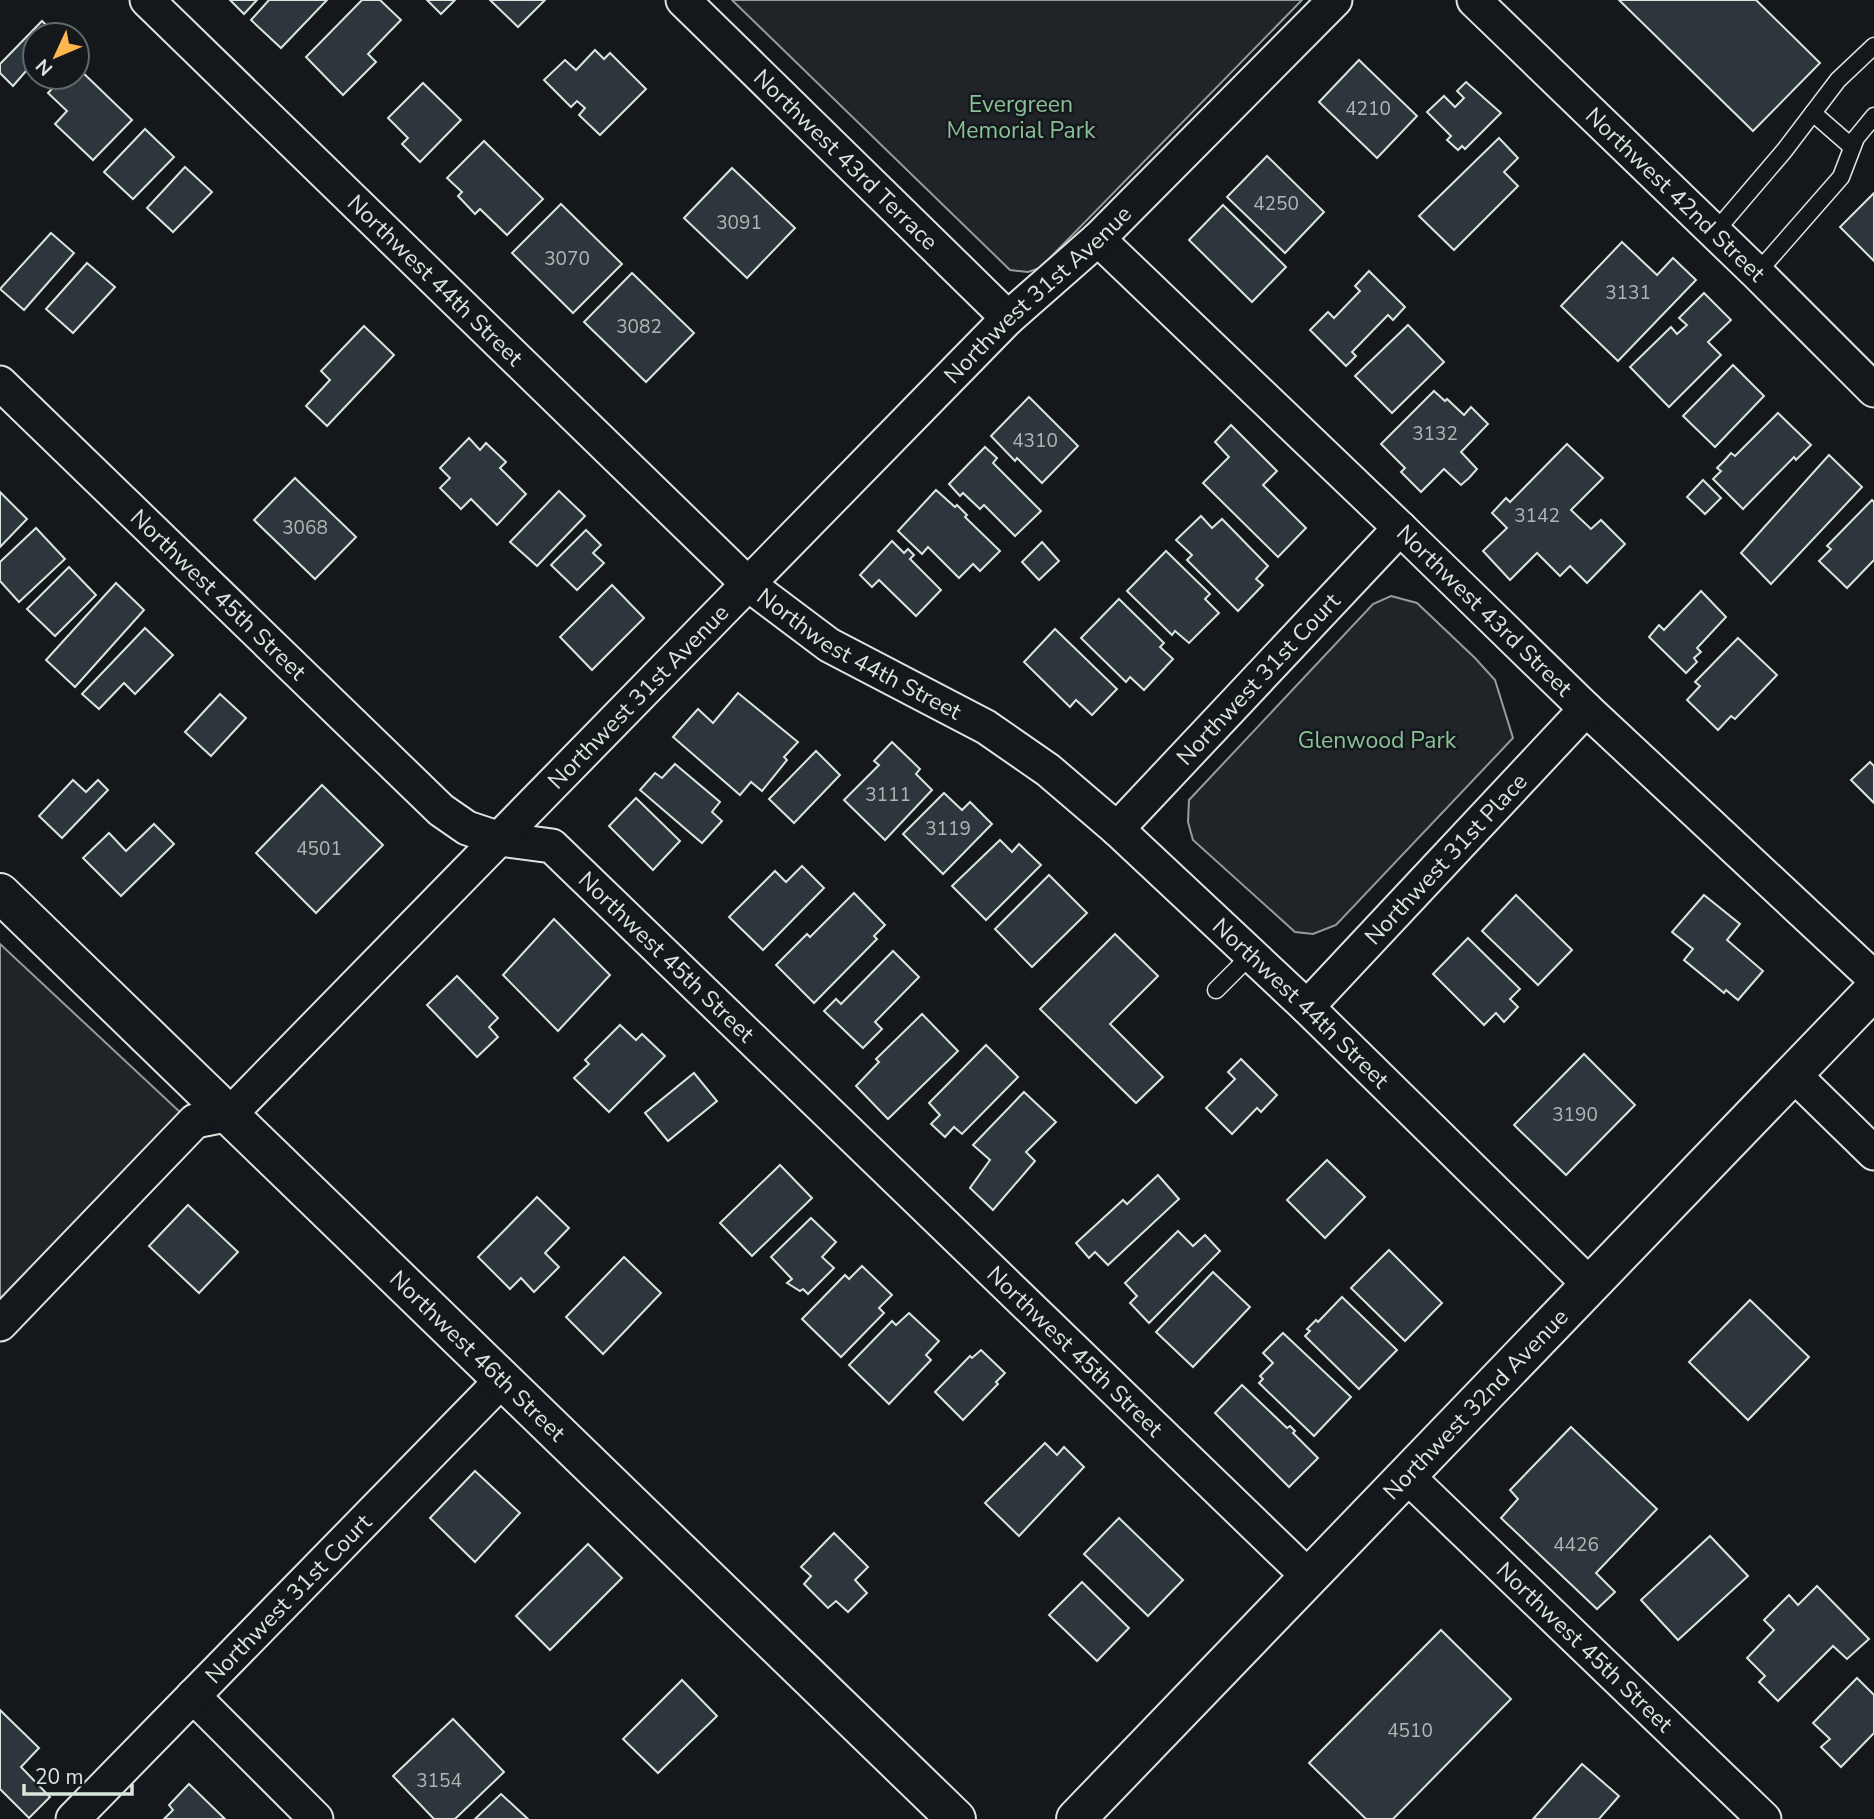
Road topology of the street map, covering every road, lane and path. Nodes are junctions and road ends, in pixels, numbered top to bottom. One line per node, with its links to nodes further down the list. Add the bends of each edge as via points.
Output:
1 (147, 0): 16 (street, Northwest 44th Street)
2 (683, 0): 12 (street, Northwest 43rd Terrace)
3 (1335, 0): 10 (street, Northwest 31st Avenue)
4 (1474, 0): 9 (street, Northwest 42nd Street)
5 (1874, 46): 6 (lane, via 1838,80)
6 (1813, 113): 8 (lane); 9 (lane)
7 (1874, 116): 8 (lane)
8 (1852, 147): 11 (lane, via 1841,177)
9 (1714, 233): 11 (street, Northwest 42nd Street)
10 (1098, 239): 12 (street, Northwest 31st Avenue); 15 (street, Northwest 43rd Street)
11 (1757, 273): 14 (street, Northwest 42nd Street)
12 (1008, 318): 16 (street, Northwest 31st Avenue)
13 (0, 383): 19 (street, Northwest 45th Street, via 441,810 467,828)
14 (1874, 390)
15 (1400, 528): 17 (street, Northwest 43rd Street); 18 (street, Northwest 31st Court)
16 (748, 584): 18 (street, Northwest 44th Street, via 829,645 986,727 1048,770); 19 (street, Northwest 31st Avenue)
17 (1586, 709): 22 (street, Northwest 43rd Street); 25 (street, Northwest 31st Place)
18 (1117, 829): 21 (street, Northwest 44th Street)
19 (500, 839): 27 (street, Northwest 31st Avenue); 33 (street, Northwest 45th Street, via 552,846)
20 (0, 893): 27 (street, Northwest 46th Street)
21 (1251, 955): 23 (lane); 25 (street, Northwest 44th Street)
22 (1874, 978)
23 (1216, 990)
24 (1874, 990): 26 (street, Northwest 32nd Avenue)
25 (1307, 1007): 29 (street, Northwest 44th Street)
26 (1793, 1074): 28 (street); 29 (street, Northwest 32nd Avenue)
27 (230, 1114): 30 (street, via 195,1121); 31 (street, Northwest 46th Street)
28 (1874, 1153)
29 (1590, 1285): 32 (street, Northwest 32nd Avenue)
30 (0, 1324)
31 (503, 1379): 34 (street, Northwest 31st Court); 37 (street, Northwest 46th Street)
32 (1406, 1475): 33 (street, Northwest 32nd Avenue); 39 (street, Northwest 45th Street)
33 (1309, 1577): 38 (street, Northwest 32nd Avenue)
34 (193, 1696): 35 (street, Northwest 31st Court); 36 (street)
35 (73, 1819)
36 (316, 1819)
37 (956, 1819)
38 (1076, 1819)
39 (1764, 1819)

